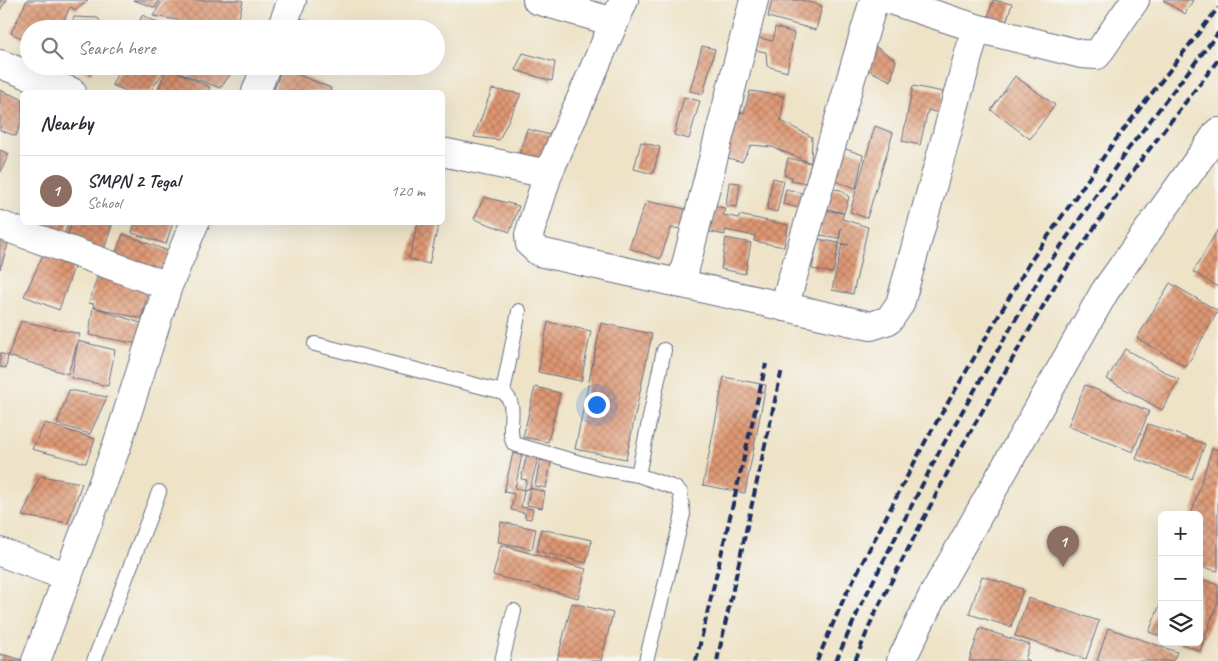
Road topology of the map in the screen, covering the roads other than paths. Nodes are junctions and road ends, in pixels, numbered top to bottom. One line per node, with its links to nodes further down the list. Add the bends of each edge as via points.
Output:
1 (292, 0): 8 (street)
2 (537, 0): 7 (street)
3 (754, 0): 21 (street)
4 (874, 0): 23 (street)
5 (890, 0): 9 (street)
6 (1135, 0): 9 (street, via 1097,55 1081,54)
7 (619, 11): 18 (street)
8 (284, 20)
9 (976, 28): 23 (street, via 900,304 889,320 871,326)
10 (0, 64): 11 (street)
11 (20, 72)
12 (28, 75): 14 (street)
13 (263, 75): 15 (street)
14 (67, 90)
15 (257, 90)
16 (1218, 132): 37 (street, via 1105,291 932,597)
17 (445, 153): 18 (street)
18 (548, 174): 21 (street, via 529,235 530,244 539,252)
19 (0, 225): 22 (street)
20 (194, 225): 22 (street)
21 (681, 284): 23 (street)
22 (168, 286): 31 (street, via 117,445)
23 (784, 306)
24 (518, 310): 27 (lane)
25 (315, 344): 27 (lane)
26 (664, 350): 28 (lane)
27 (503, 392): 28 (lane, via 509,396 512,409 510,437 514,444 598,468)
28 (638, 475): 36 (lane, via 680,492 683,514)
29 (159, 492): 34 (lane)
30 (0, 552): 31 (street)
31 (68, 578): 33 (street)
32 (514, 611): 35 (lane)
33 (36, 661)
34 (94, 661)
35 (502, 661)
36 (646, 661)
37 (901, 661)

